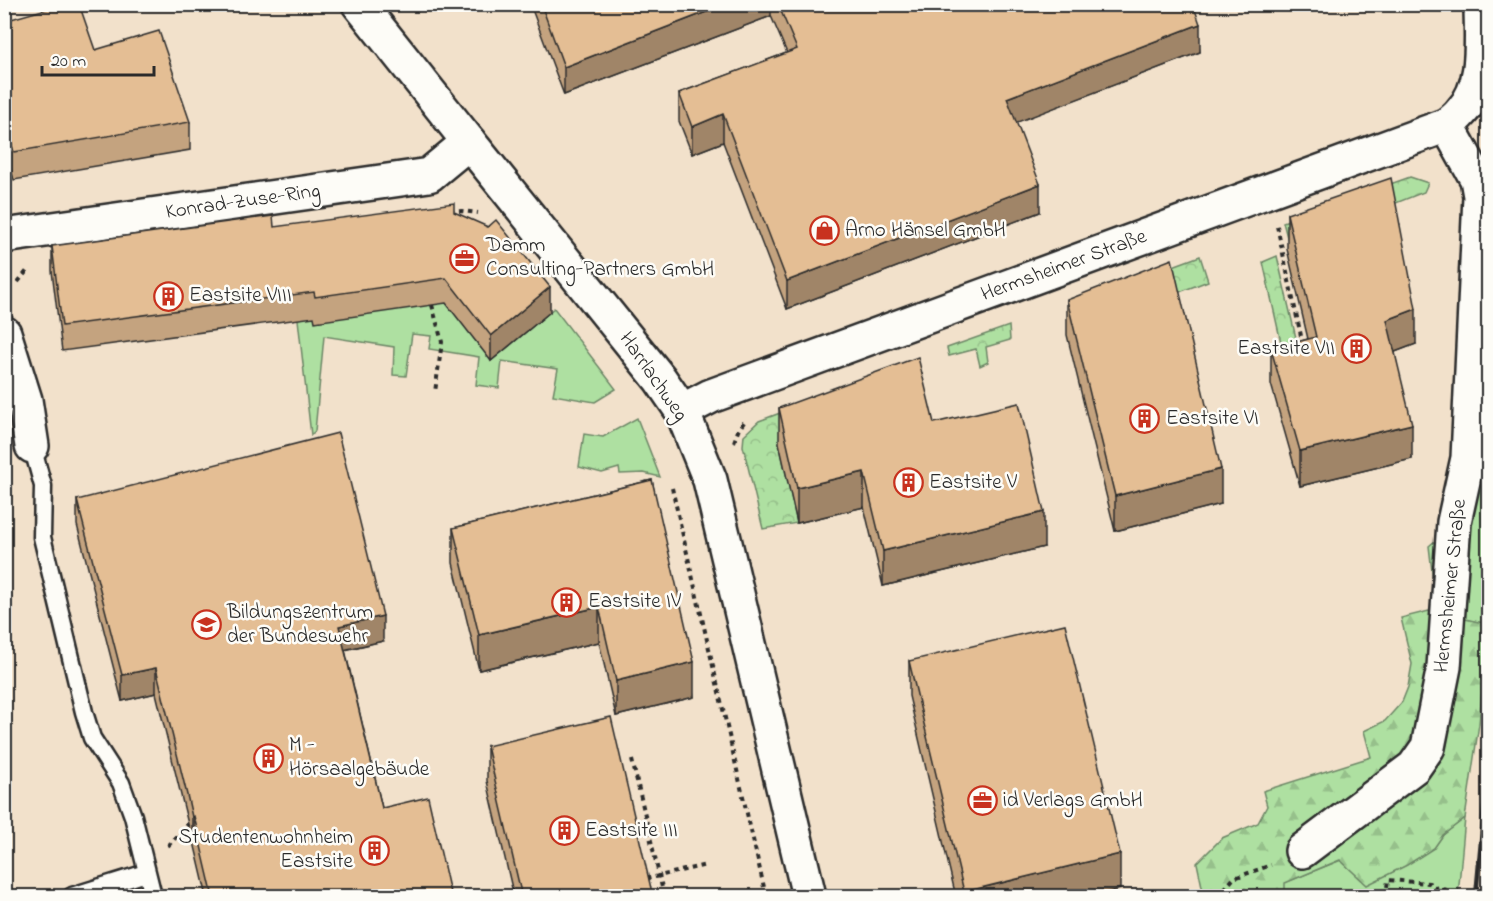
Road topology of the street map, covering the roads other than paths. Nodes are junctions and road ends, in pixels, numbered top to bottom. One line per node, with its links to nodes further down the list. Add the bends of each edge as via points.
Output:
1 (359, 4): 4 (street, Harrlachweg)
2 (1481, 4): 3 (street, Hermsheimer Straße, via 1477,83 1462,111)
3 (1447, 125): 7 (street, Hermsheimer Straße, via 711,396); 9 (street, Hermsheimer Straße, via 1477,179 1480,196 1468,458 1454,522 1444,667 1428,747 1414,767)
4 (469, 142): 5 (street, Konrad-Zuse-Ring, via 429,175); 7 (street, Harrlachweg)
5 (4, 236)
6 (4, 333): 8 (street, via 25,400)
7 (682, 411): 13 (street, Harrlachweg, via 710,480)
8 (32, 446): 10 (lane, via 43,486 42,537 84,712 92,738 121,783)
9 (1302, 851)
10 (146, 873): 11 (lane); 12 (lane)
11 (72, 897)
12 (153, 897)
13 (809, 897)

